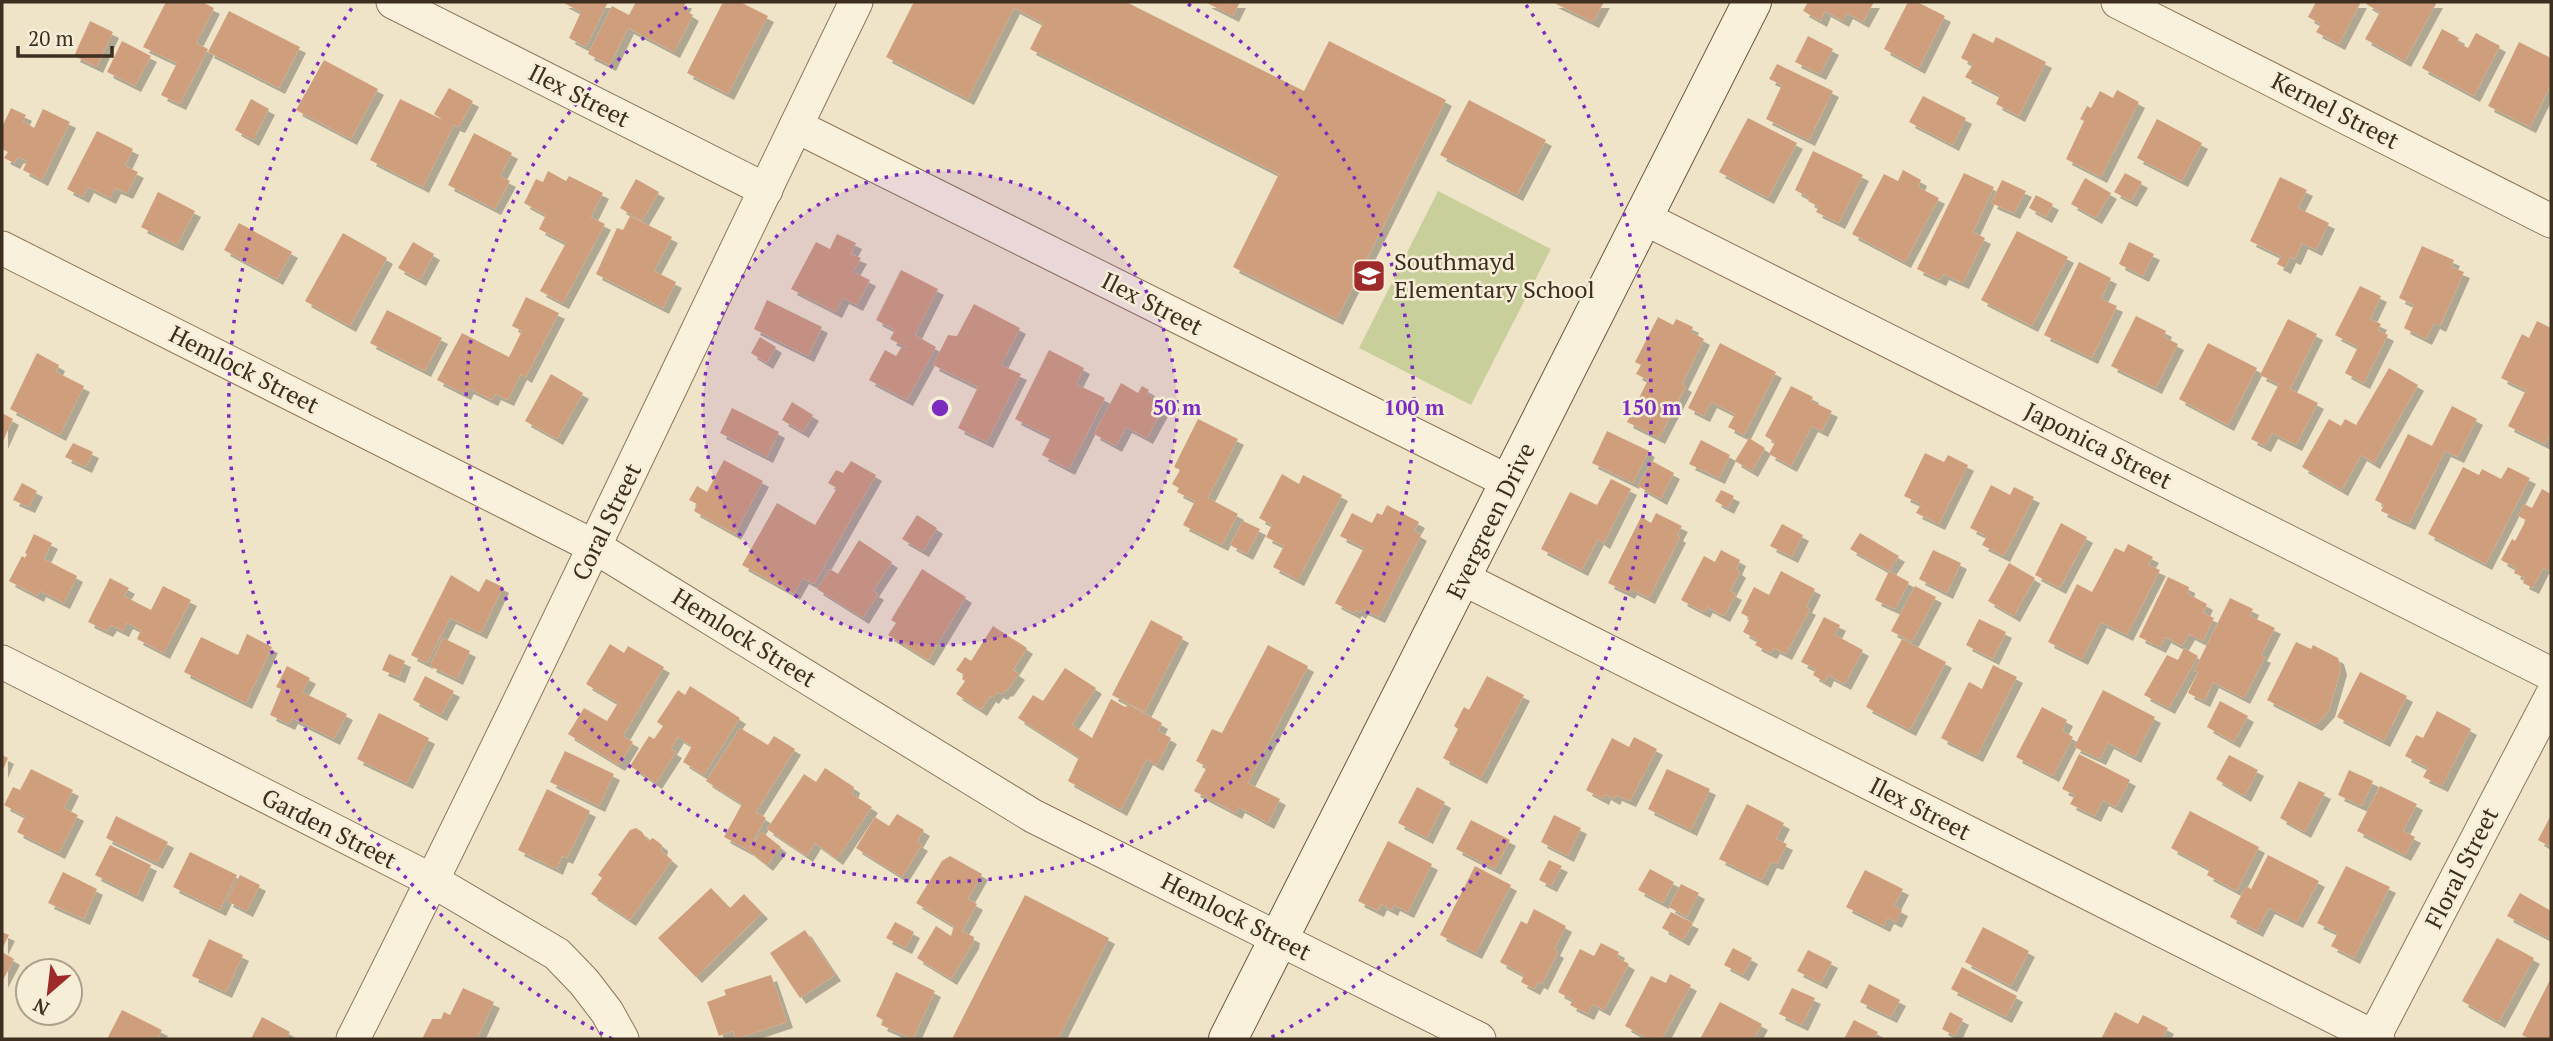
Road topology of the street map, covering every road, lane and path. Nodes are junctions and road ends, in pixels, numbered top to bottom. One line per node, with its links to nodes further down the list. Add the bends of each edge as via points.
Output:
1 (393, 2): 6 (street, Ilex Street)
2 (856, 2): 5 (street, Coral Street)
3 (1752, 2): 7 (street, Evergreen Drive)
4 (2118, 2): 8 (street, Kernel Street)
5 (796, 126): 6 (street, Coral Street); 10 (street, Ilex Street)
6 (766, 190): 11 (street, Coral Street)
7 (1644, 218): 10 (street, Evergreen Drive); 14 (street, Japonica Street)
8 (2551, 221)
9 (2, 248): 11 (street, Hemlock Street)
10 (1509, 482): 12 (street, Evergreen Drive)
11 (595, 547): 16 (street, Coral Street); 17 (street, Hemlock Street, via 1033,816)
12 (1462, 578): 17 (street, Evergreen Drive); 22 (street, Ilex Street)
13 (2, 662): 16 (street, Garden Street)
14 (2551, 674)
15 (2551, 697): 22 (street, Floral Street)
16 (433, 881): 18 (street, Coral Street); 19 (street, Garden Street, via 557,954 599,1002)
17 (1280, 939): 20 (street, Evergreen Drive); 21 (street, Hemlock Street)
18 (354, 1039)
19 (622, 1039)
20 (1228, 1039)
21 (1479, 1039)
22 (2375, 1039)

